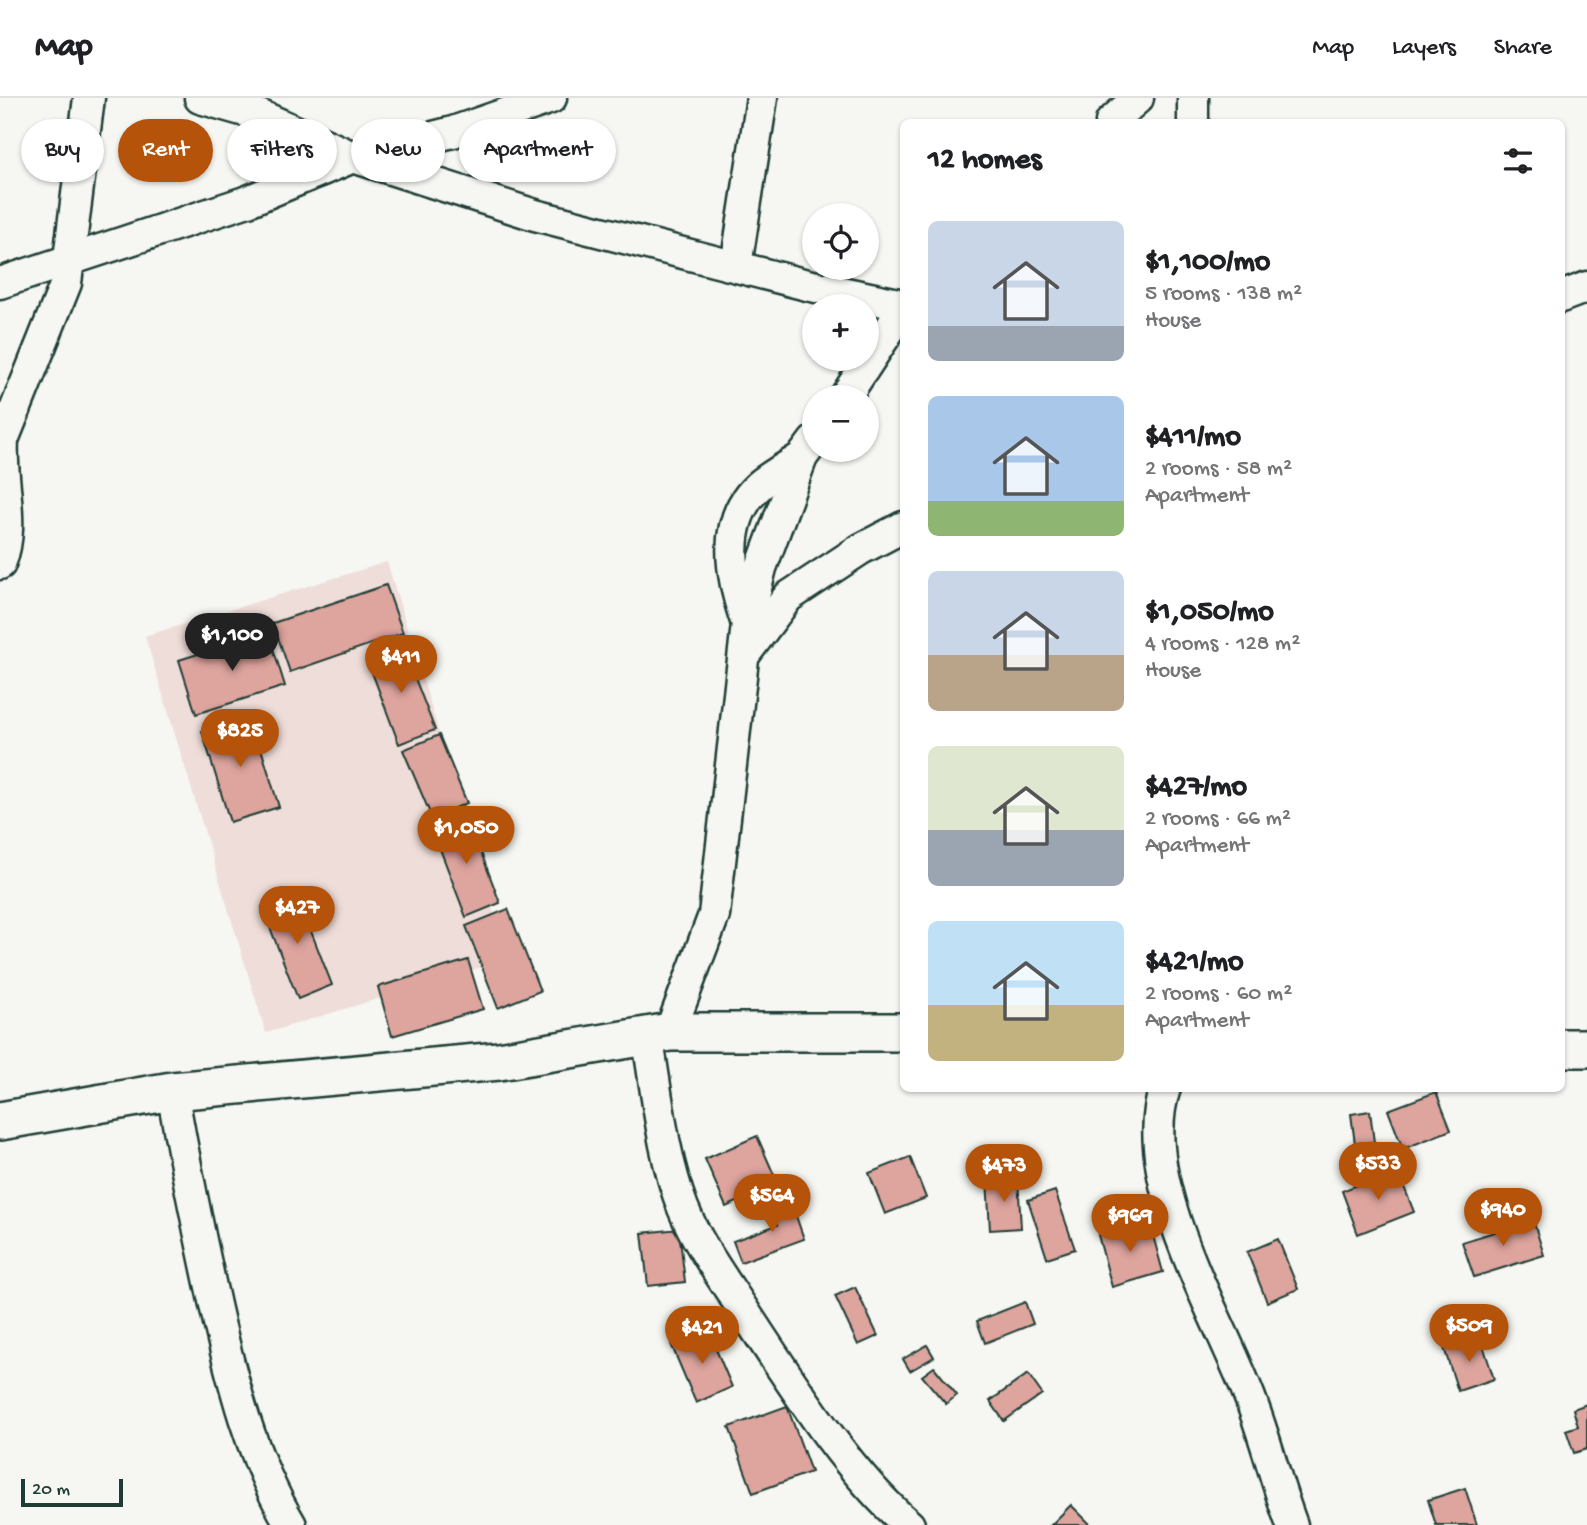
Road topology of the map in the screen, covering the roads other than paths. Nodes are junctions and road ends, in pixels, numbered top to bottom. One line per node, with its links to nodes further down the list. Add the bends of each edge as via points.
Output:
1 (89, 98): 13 (street)
2 (200, 98): 10 (street, via 259,115)
3 (551, 98): 9 (street)
4 (762, 98): 14 (street)
5 (1138, 98): 7 (street)
6 (1193, 98): 8 (street)
7 (1114, 119)
8 (1193, 119)
9 (445, 134)
10 (351, 156)
11 (351, 158): 13 (street, via 248,201)
12 (431, 182): 14 (street, via 535,215)
13 (68, 260): 15 (street); 24 (street, via 66,283 3,440 1,466 8,506 6,548)
14 (736, 266): 18 (street)
15 (0, 282)
16 (1587, 288): 17 (street)
17 (1565, 296)
18 (900, 306)
19 (900, 312): 20 (street)
20 (853, 385)
21 (802, 453): 25 (street, via 760,484 739,510 731,550 735,590)
22 (803, 462): 25 (street, via 761,568)
23 (900, 529): 26 (street, via 788,597)
24 (0, 564)
25 (747, 624): 26 (street)
26 (744, 656): 28 (street, via 714,915)
27 (900, 1032): 28 (street)
28 (659, 1033): 31 (street, via 499,1061); 35 (street, via 668,1155 683,1208 713,1264 813,1411)
29 (1565, 1048): 30 (street)
30 (1587, 1048)
31 (172, 1091): 33 (street); 34 (street, via 191,1200 233,1385 271,1492)
32 (1164, 1092): 36 (street, via 1158,1149 1167,1190 1181,1235 1250,1396)
33 (0, 1121)
34 (291, 1525)
35 (909, 1525)
36 (1292, 1525)

